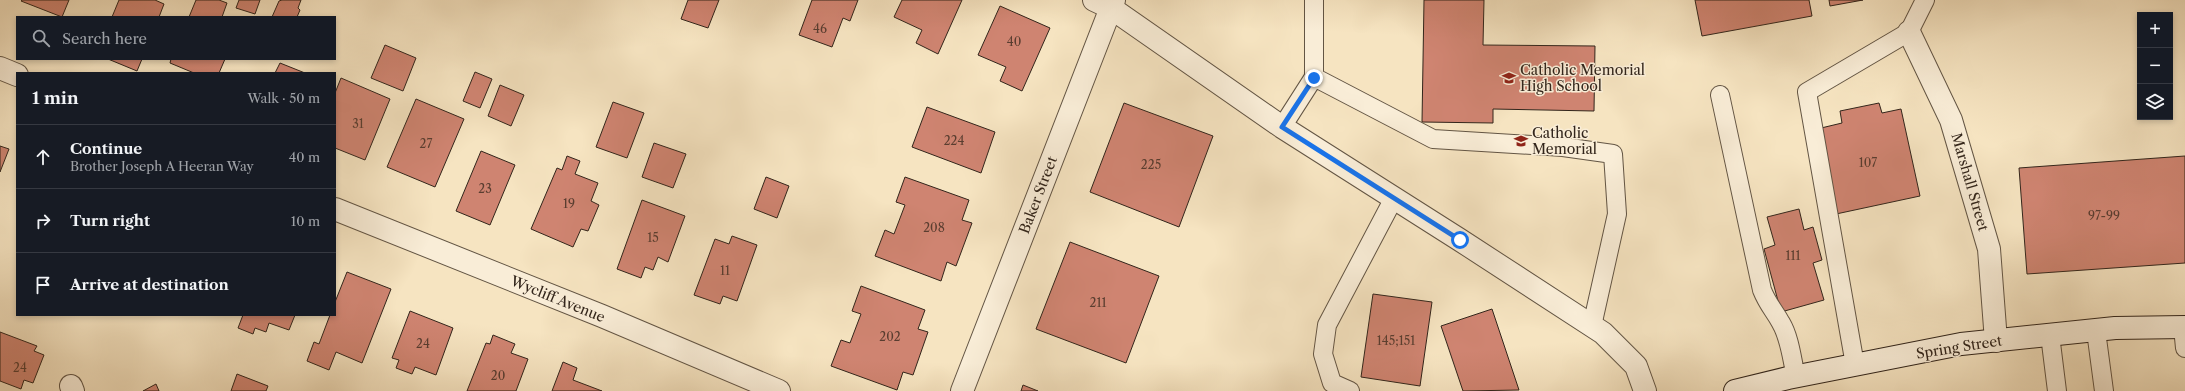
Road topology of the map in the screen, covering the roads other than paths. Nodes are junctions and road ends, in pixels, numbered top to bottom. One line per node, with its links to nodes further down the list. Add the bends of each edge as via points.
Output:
1 (1314, 0): 7 (lane)
2 (1924, 0): 4 (lane)
3 (1107, 3): 9 (street); 21 (street, Baker Street)
4 (1909, 32): 16 (street, Marshall Street, via 1951,120 1989,249); 18 (lane, via 1807,92)
5 (0, 68): 6 (street)
6 (16, 75)
7 (1314, 78): 9 (lane); 12 (lane, via 1434,138 1563,147 1613,154 1617,214)
8 (1720, 95): 19 (lane, via 1762,290 1769,307 1781,322)
9 (1282, 127): 10 (street)
10 (1394, 198): 12 (street); 22 (lane, via 1326,325 1323,354 1332,383)
11 (336, 209): 20 (street, Wycliff Avenue, via 602,316)
12 (1592, 326): 23 (street, via 1603,333 1636,366)
13 (2184, 327): 14 (street, Spring Street); 17 (lane)
14 (2096, 331): 15 (street, Spring Street); 26 (lane)
15 (2050, 335): 16 (street, Spring Street); 25 (lane)
16 (1996, 341): 18 (street, Spring Street, via 1961,344)
17 (2185, 348)
18 (1856, 365): 19 (street, Spring Street)
19 (1796, 377): 24 (street, Spring Street)
20 (779, 391)
21 (962, 391)
22 (1350, 391)
23 (1645, 391)
24 (1735, 391)
25 (2057, 391)
26 (2104, 391)

